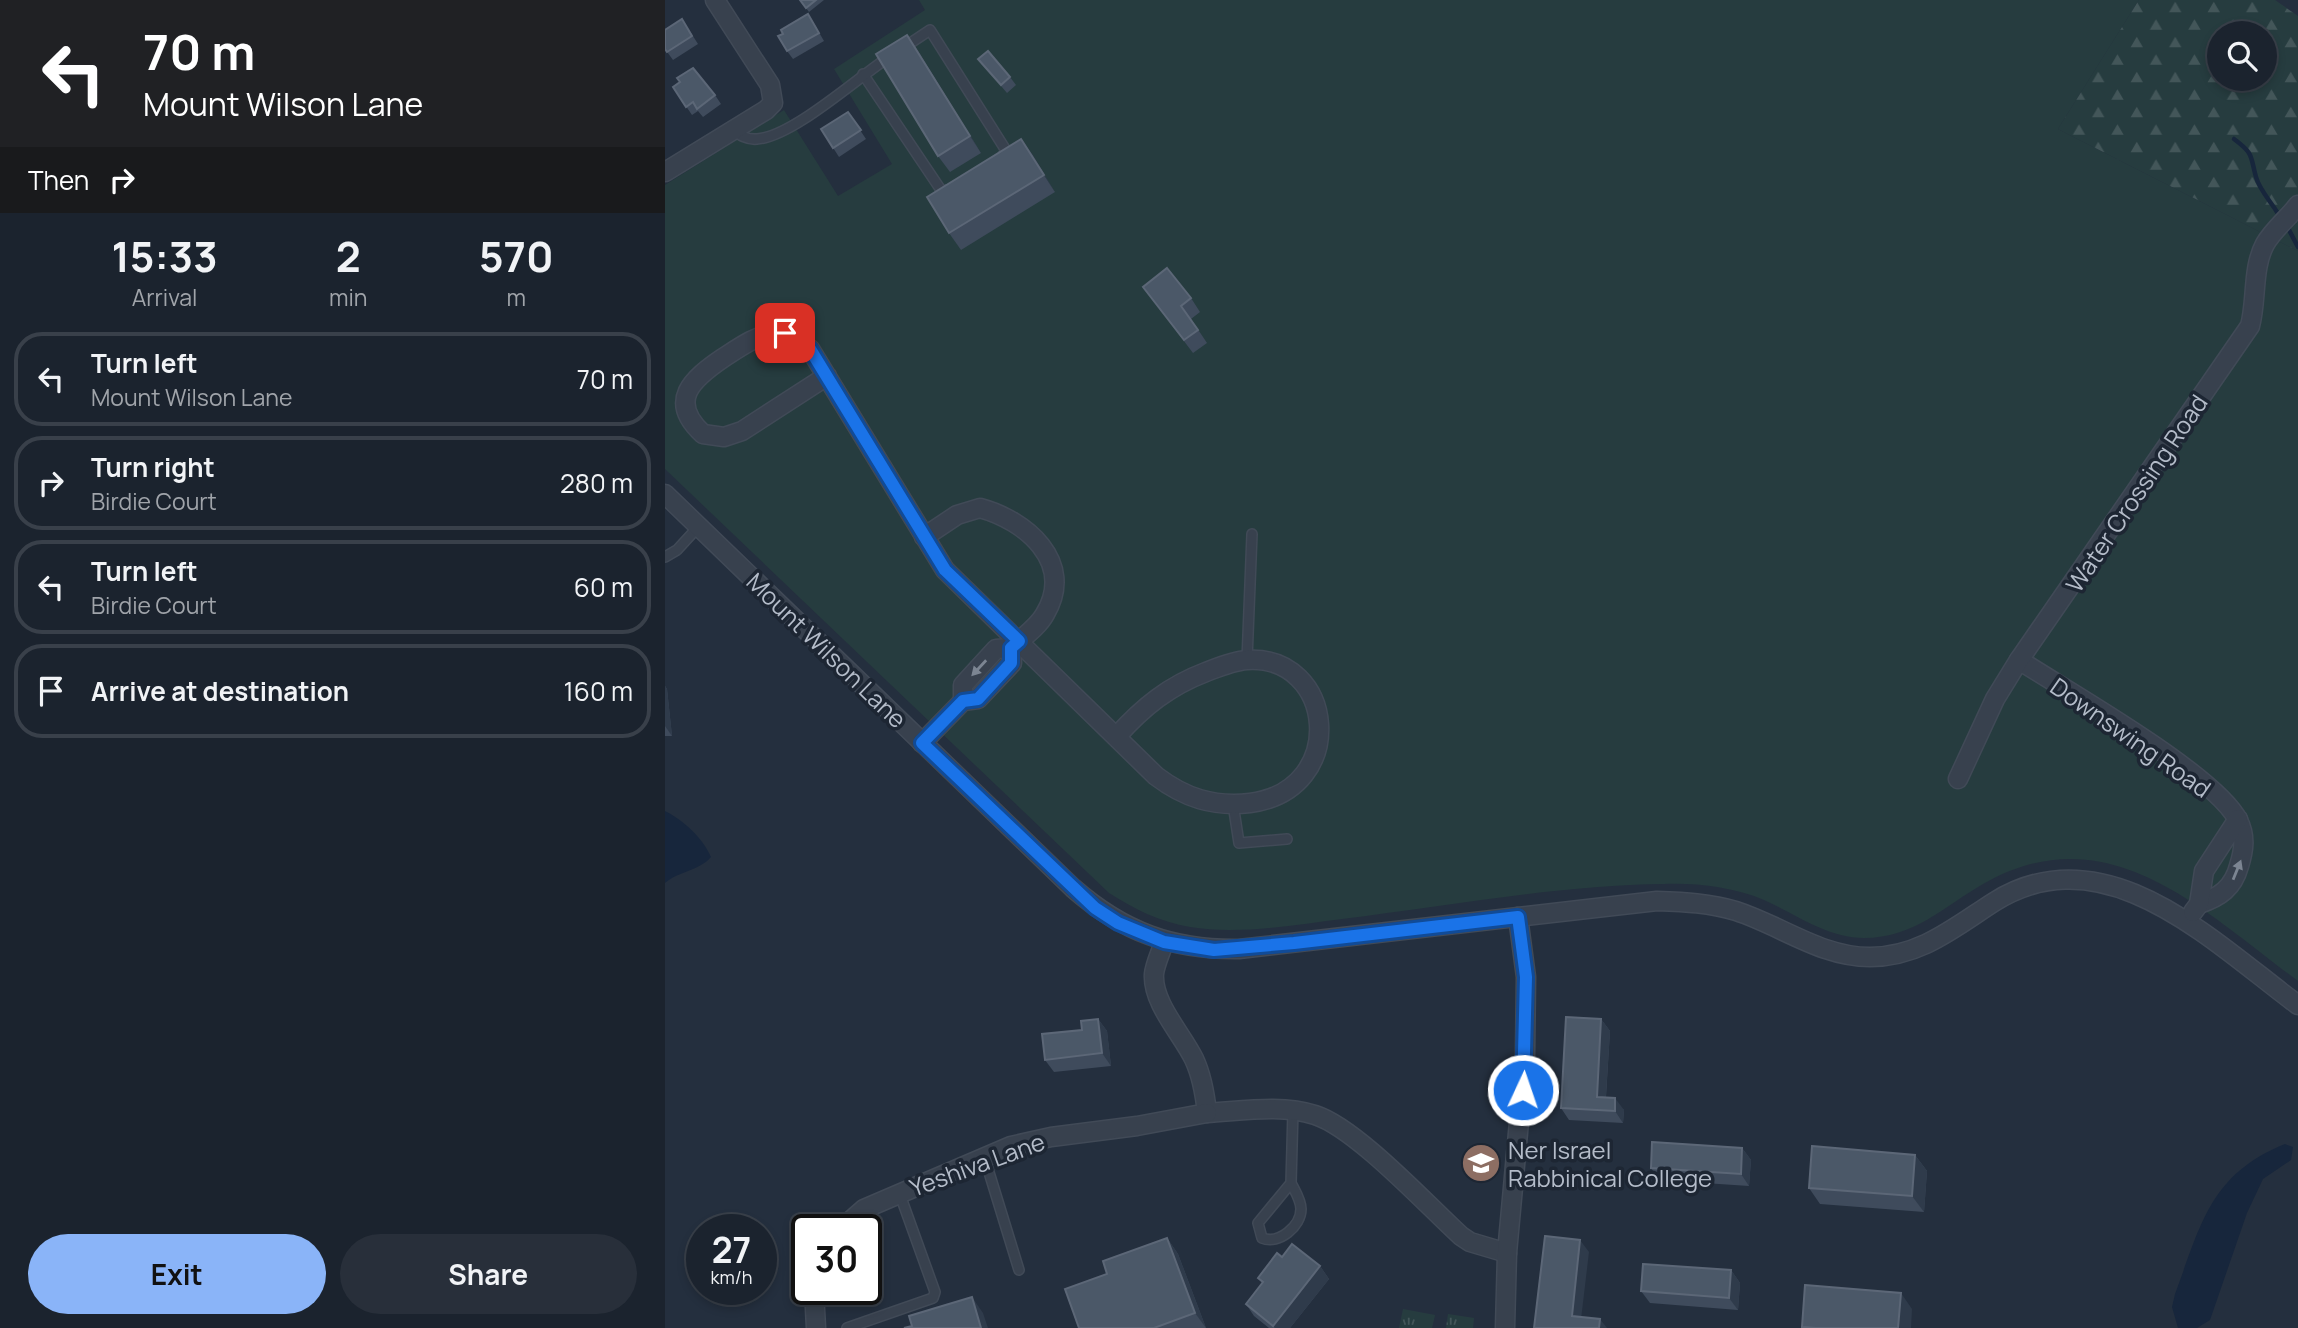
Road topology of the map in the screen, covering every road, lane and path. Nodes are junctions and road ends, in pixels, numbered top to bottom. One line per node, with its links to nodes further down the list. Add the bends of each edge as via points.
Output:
1 (715, 0): 3 (street, via 770,85 772,103)
2 (863, 74): 3 (lane, via 789,129 755,140); 4 (lane, via 930,30 1007,152); 6 (lane, via 943,193)
3 (733, 130): 5 (street)
4 (996, 159)
5 (665, 172)
6 (953, 186)
7 (2298, 205): 16 (street, Water Crossing Road, via 2266,244 2257,267 2250,326)
8 (827, 376): 8 (street, via 810,349 793,336 776,332 695,378 687,392 687,410 703,434 724,438); 12 (street)
9 (665, 494): 10 (street, Mount Wilson Lane)
10 (699, 526): 13 (lane); 18 (street, Mount Wilson Lane)
11 (1252, 534): 15 (lane)
12 (924, 537): 14 (street, via 945,570); 14 (street, via 957,515 979,508 1031,533 1050,562 1052,592 1044,616)
13 (665, 557)
14 (1015, 644): 17 (street); 18 (street, via 996,649 963,685 963,701)
15 (1247, 660): 17 (street, via 1173,687 1144,707); 20 (street, via 1277,666 1304,685 1318,711 1320,734 1310,766 1292,784 1268,799)
16 (2019, 660): 19 (street, Water Crossing Road, via 1995,699); 21 (street, Downswing Road, via 2211,788)
17 (1117, 736): 20 (street, via 1156,776 1182,794)
18 (922, 743): 26 (street, Mount Wilson Lane, via 1095,908)
19 (1958, 779)
20 (1233, 804): 22 (lane, via 1239,843)
21 (2238, 820): 23 (street, via 2204,872); 23 (street, one-way to 21, via 2219,897 2238,870 2245,844)
22 (1287, 839)
23 (2199, 904): 25 (street)
24 (1518, 917): 25 (street, Mount Wilson Lane, via 1657,901 1700,904 1736,911 1837,953 1887,957 1929,944 2017,890 2074,879 2119,886); 26 (street, Mount Wilson Lane, via 1239,949); 36 (street, via 1526,1022)
25 (2185, 923): 27 (street, Mount Wilson Lane)
26 (1164, 942): 29 (street, via 1155,984 1194,1059)
27 (2298, 1005)
28 (1293, 1110): 29 (street, Yeshiva Lane); 31 (lane); 36 (street, Yeshiva Lane, via 1316,1115 1353,1137 1470,1242)
29 (1207, 1113): 30 (street, Yeshiva Lane, via 1051,1137)
30 (984, 1156): 32 (street, Yeshiva Lane); 37 (lane)
31 (1291, 1183): 31 (lane, via 1258,1223 1262,1238 1281,1238 1300,1217 1301,1204)
32 (899, 1192): 33 (street, Yeshiva Lane); 40 (lane, via 935,1292 933,1298)
33 (861, 1211): 34 (street, Yeshiva Lane); 35 (lane)
34 (858, 1214)
35 (862, 1214)
36 (1507, 1252): 41 (street)
37 (1019, 1270)
38 (815, 1305): 39 (street)
39 (816, 1328)
40 (847, 1328)
41 (1505, 1328)

